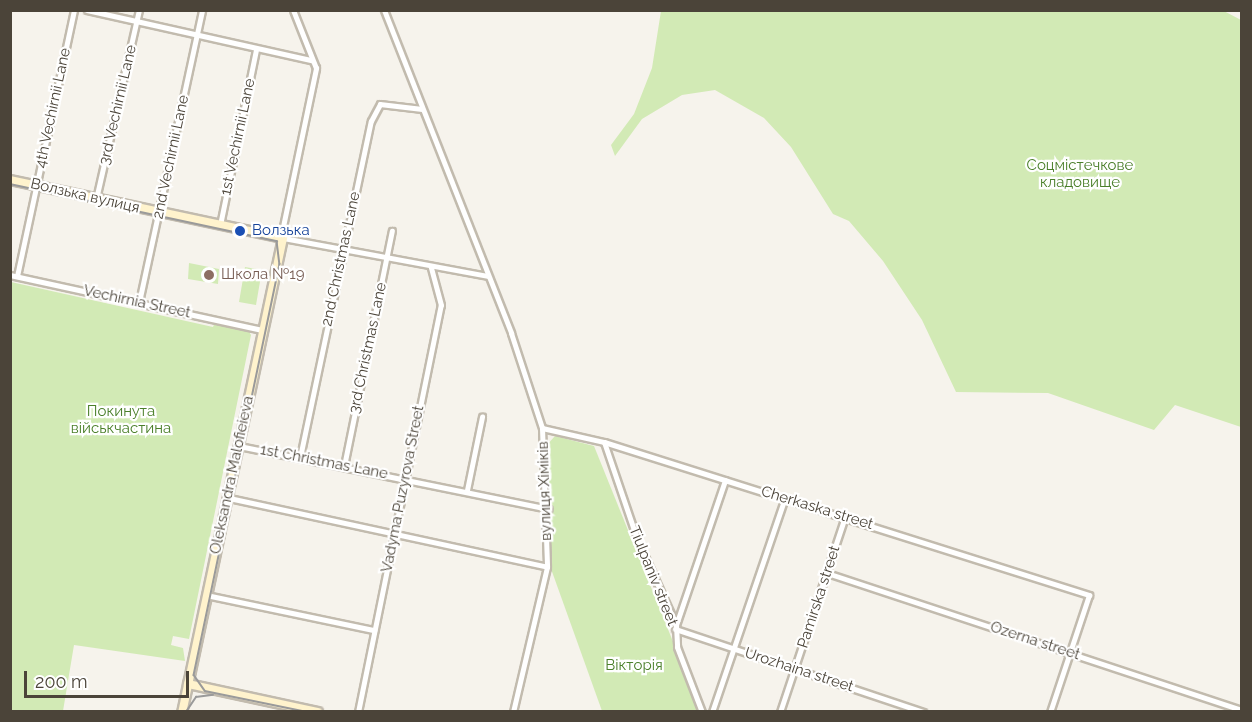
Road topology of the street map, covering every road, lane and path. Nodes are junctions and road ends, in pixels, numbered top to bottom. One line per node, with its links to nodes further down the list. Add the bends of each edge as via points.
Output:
1 (74, 10): 13 (street, 4th Vechirnii Lane)
2 (87, 10): 7 (street)
3 (139, 10): 7 (street, 3rd Vechirnii Lane)
4 (202, 10): 8 (street, 2nd Vechirnii Lane)
5 (293, 10): 10 (street, Oleksandra Malofieieva)
6 (384, 10): 11 (street, вулиця Хіміків)
7 (137, 20): 8 (street); 14 (street, 3rd Vechirnii Lane)
8 (197, 33): 9 (street); 15 (street, 2nd Vechirnii Lane)
9 (256, 50): 10 (street); 16 (street, 1st Vechirnii Lane)
10 (311, 60): 18 (street, Oleksandra Malofieieva, via 316,68)
11 (422, 109): 19 (street, 2nd Christmas Lane, via 376,108); 23 (street, вулиця Хіміків)
12 (10, 180): 13 (street, Волзька вулиця)
13 (37, 185): 14 (street, Волзька вулиця); 22 (street, 4th Vechirnii Lane)
14 (96, 199): 15 (street, Волзька вулиця)
15 (159, 212): 16 (street, Волзька вулиця); 24 (street, 2nd Vechirnii Lane)
16 (220, 225): 18 (street, Волзька вулиця)
17 (392, 231): 20 (street, 3rd Christmas Lane)
18 (282, 237): 19 (street); 25 (street, Oleksandra Malofieieva)
19 (343, 249): 20 (street); 30 (street, 2nd Christmas Lane)
20 (387, 258): 21 (street); 31 (street, 3rd Christmas Lane)
21 (431, 267): 23 (street); 32 (street, Vadyma Puzyrova Street, via 441,305)
22 (14, 275): 24 (street, Vechirnia Street)
23 (488, 276): 27 (street, вулиця Хіміків)
24 (139, 302): 25 (street, Vechirnia Street)
25 (263, 330): 29 (street, Oleksandra Malofieieva)
26 (482, 417): 34 (street)
27 (542, 428): 28 (street, Cherkaska street); 37 (street, вулиця Хіміків)
28 (604, 442): 33 (street, Cherkaska street); 43 (street, Tiulpaniv street, via 608,465)
29 (239, 446): 30 (street, 1st Christmas Lane); 35 (street, Oleksandra Malofieieva)
30 (300, 457): 31 (street, 1st Christmas Lane)
31 (344, 466): 32 (street, 1st Christmas Lane)
32 (405, 478): 34 (street, 1st Christmas Lane); 39 (street, Vadyma Puzyrova Street)
33 (725, 480): 36 (street, Cherkaska street); 43 (street)
34 (467, 490): 37 (street, 1st Christmas Lane)
35 (229, 498): 39 (street); 42 (street, Oleksandra Malofieieva)
36 (786, 498): 38 (street, Cherkaska street); 45 (street)
37 (549, 509): 40 (street, вулиця Хіміків)
38 (845, 517): 41 (street, Pamirska street); 46 (street, Cherkaska street, via 1089,595)
39 (395, 533): 40 (street); 44 (street, Vadyma Puzyrova Street)
40 (547, 567): 53 (street, вулиця Хіміків)
41 (827, 573): 46 (street, Ozerna street); 47 (street, Pamirska street)
42 (206, 595): 44 (street); 48 (street, Oleksandra Malofieieva)
43 (676, 627): 45 (street, Urozhaina street); 54 (street, Tiulpaniv street)
44 (374, 630): 52 (street, Vadyma Puzyrova Street)
45 (735, 650): 47 (street, Urozhaina street); 55 (street)
46 (1070, 653): 49 (street, Ozerna street); 58 (street)
47 (795, 669): 56 (street, Pamirska street); 57 (street, Urozhaina street)
48 (188, 684): 50 (street, Oleksandra Malofieieva); 51 (street)
49 (1242, 710)
50 (182, 711)
51 (318, 711)
52 (358, 711)
53 (513, 711)
54 (702, 711)
55 (712, 711)
56 (780, 711)
57 (923, 711)
58 (1050, 711)

